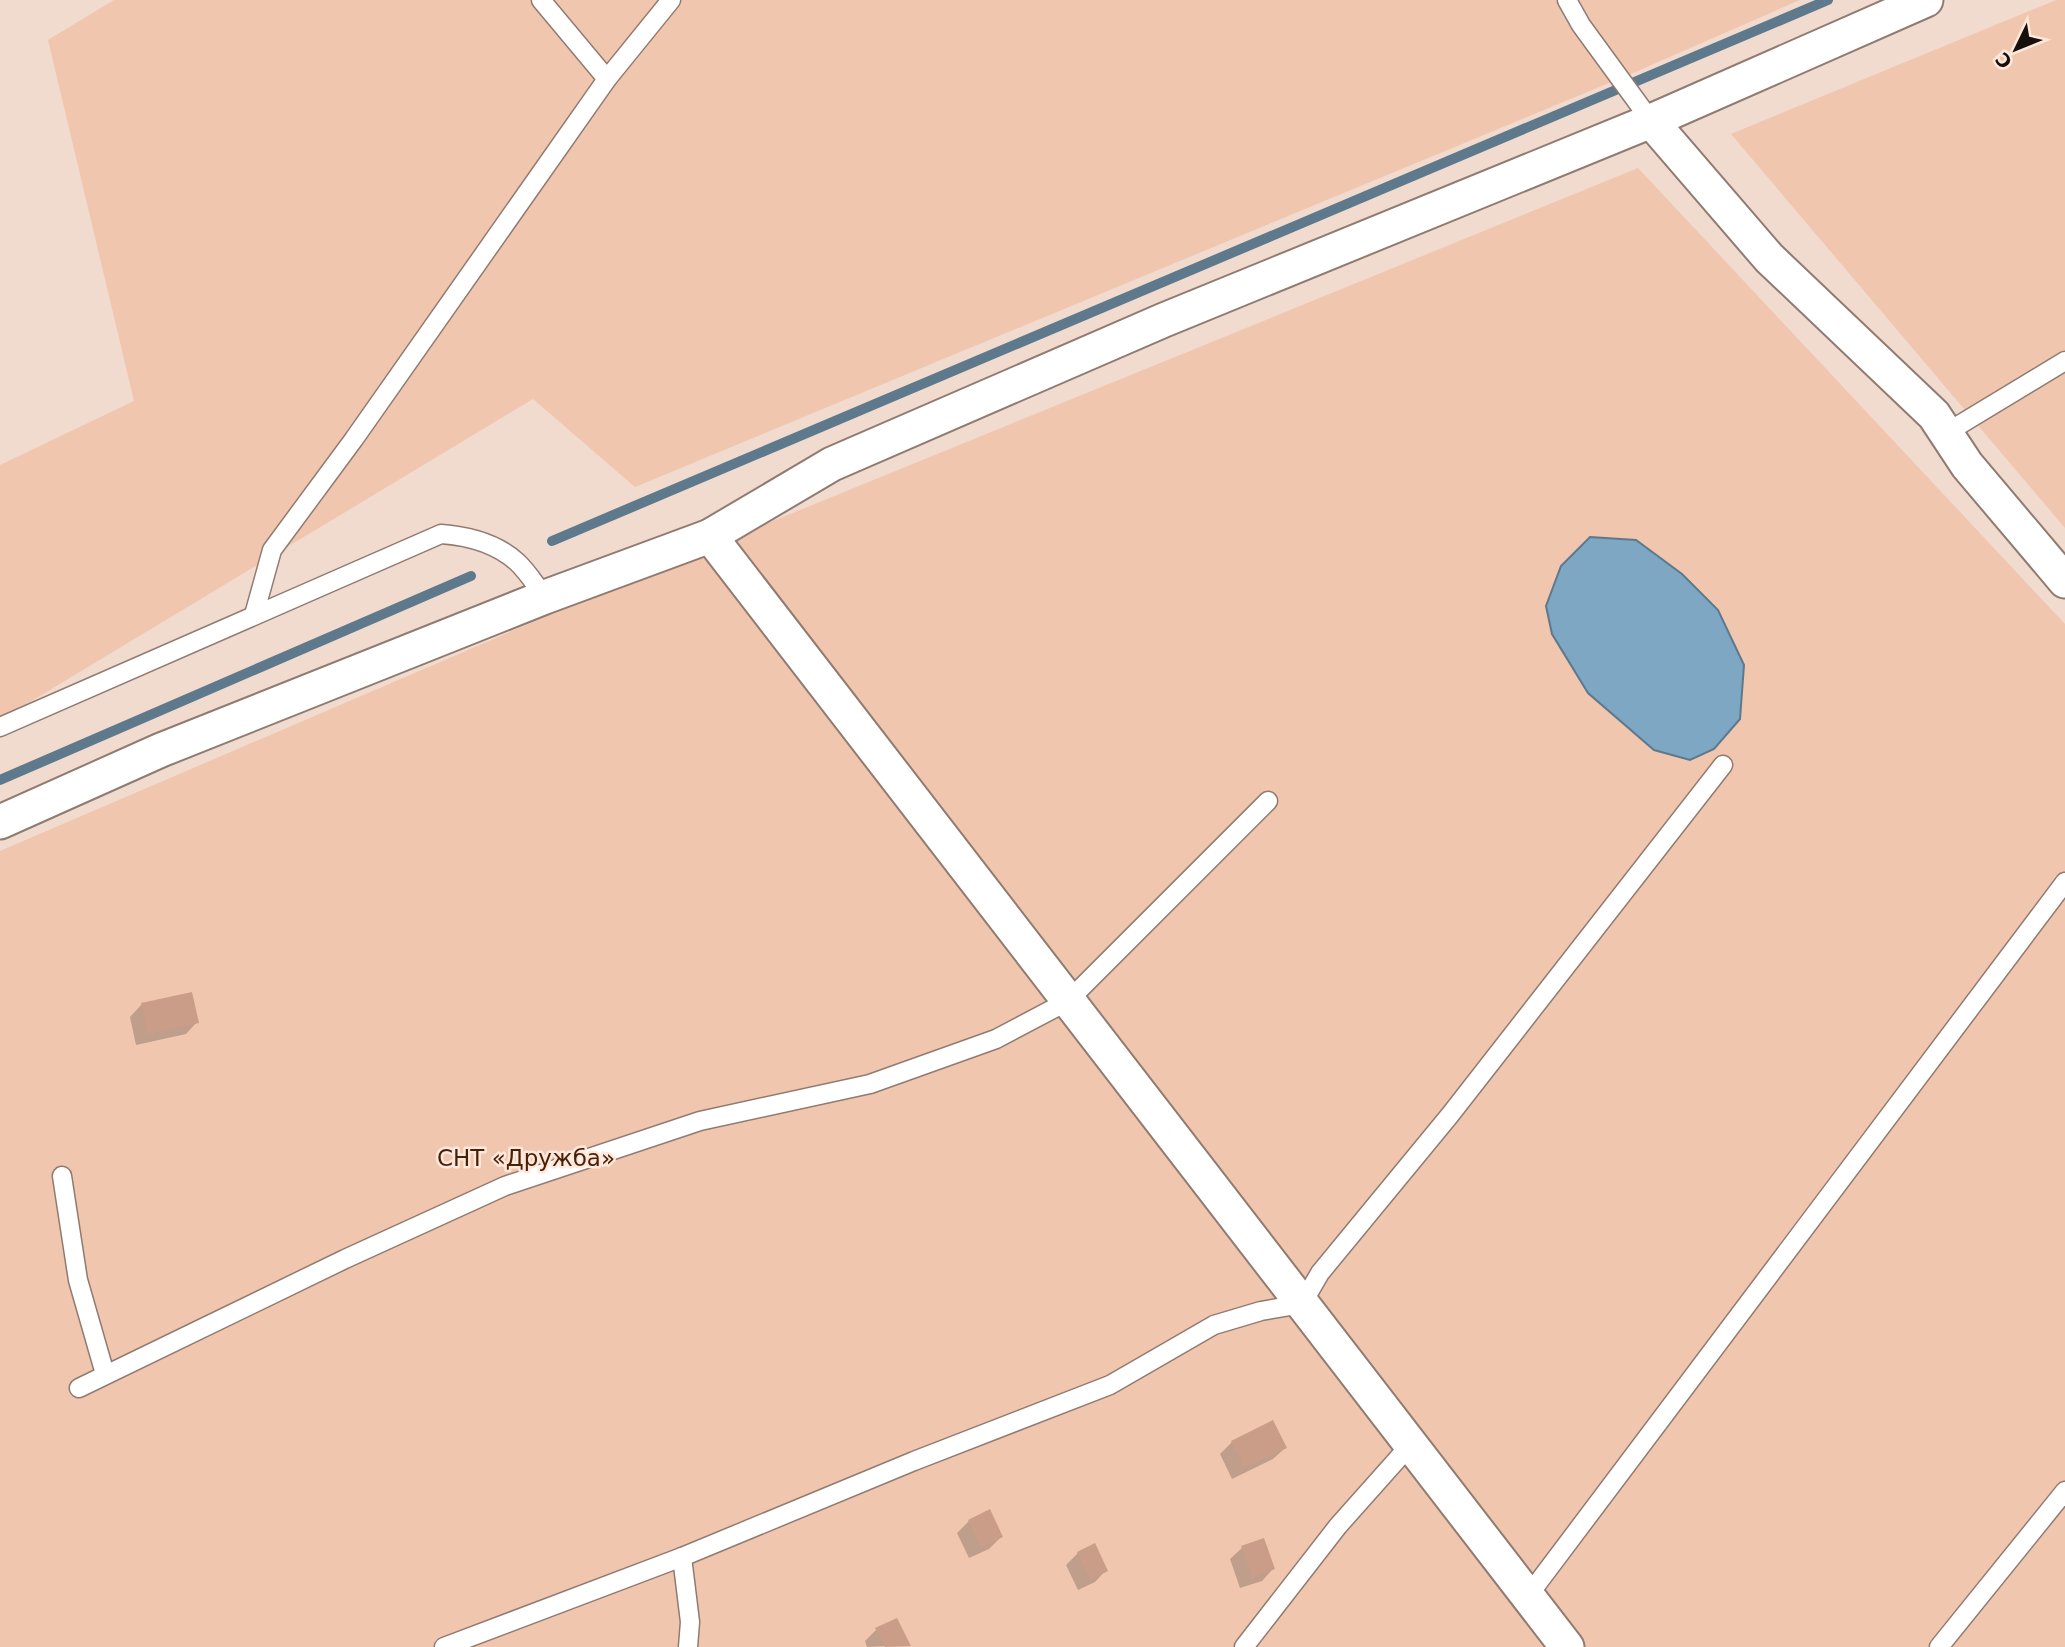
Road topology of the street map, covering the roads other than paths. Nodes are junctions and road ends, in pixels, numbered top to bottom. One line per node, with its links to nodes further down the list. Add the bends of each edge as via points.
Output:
1 (541, 0): 5 (lane)
2 (671, 0): 5 (lane)
3 (1567, 0): 6 (lane)
4 (1926, 0): 6 (street)
5 (607, 79): 12 (lane, via 272,550)
6 (1646, 113): 8 (street, via 1769,258 1934,415); 9 (street, via 832,464)
7 (2065, 361): 8 (lane)
8 (1946, 433): 10 (street, via 1967,465)
9 (710, 536): 11 (street); 18 (street)
10 (2065, 581)
11 (545, 597): 12 (lane, via 517,562 484,541 440,534); 16 (street, via 161,750)
12 (254, 615): 13 (lane)
13 (0, 727)
14 (1723, 765): 20 (lane, via 1450,1115 1326,1265)
15 (1268, 801): 18 (lane)
16 (0, 822)
17 (2065, 882): 26 (lane)
18 (1068, 1000): 20 (street); 21 (lane, via 996,1039 870,1084 700,1121 505,1186)
19 (62, 1176): 21 (lane, via 78,1280)
20 (1302, 1304): 23 (street); 25 (lane, via 1214,1325 1110,1385)
21 (105, 1374): 22 (lane)
22 (79, 1388)
23 (1410, 1444): 26 (street); 30 (lane, via 1338,1526)
24 (2065, 1491): 31 (lane)
25 (682, 1557): 28 (lane); 29 (lane, via 690,1622)
26 (1528, 1596): 27 (street)
27 (1560, 1644)
28 (444, 1647)
29 (688, 1647)
30 (1244, 1647)
31 (1939, 1647)

